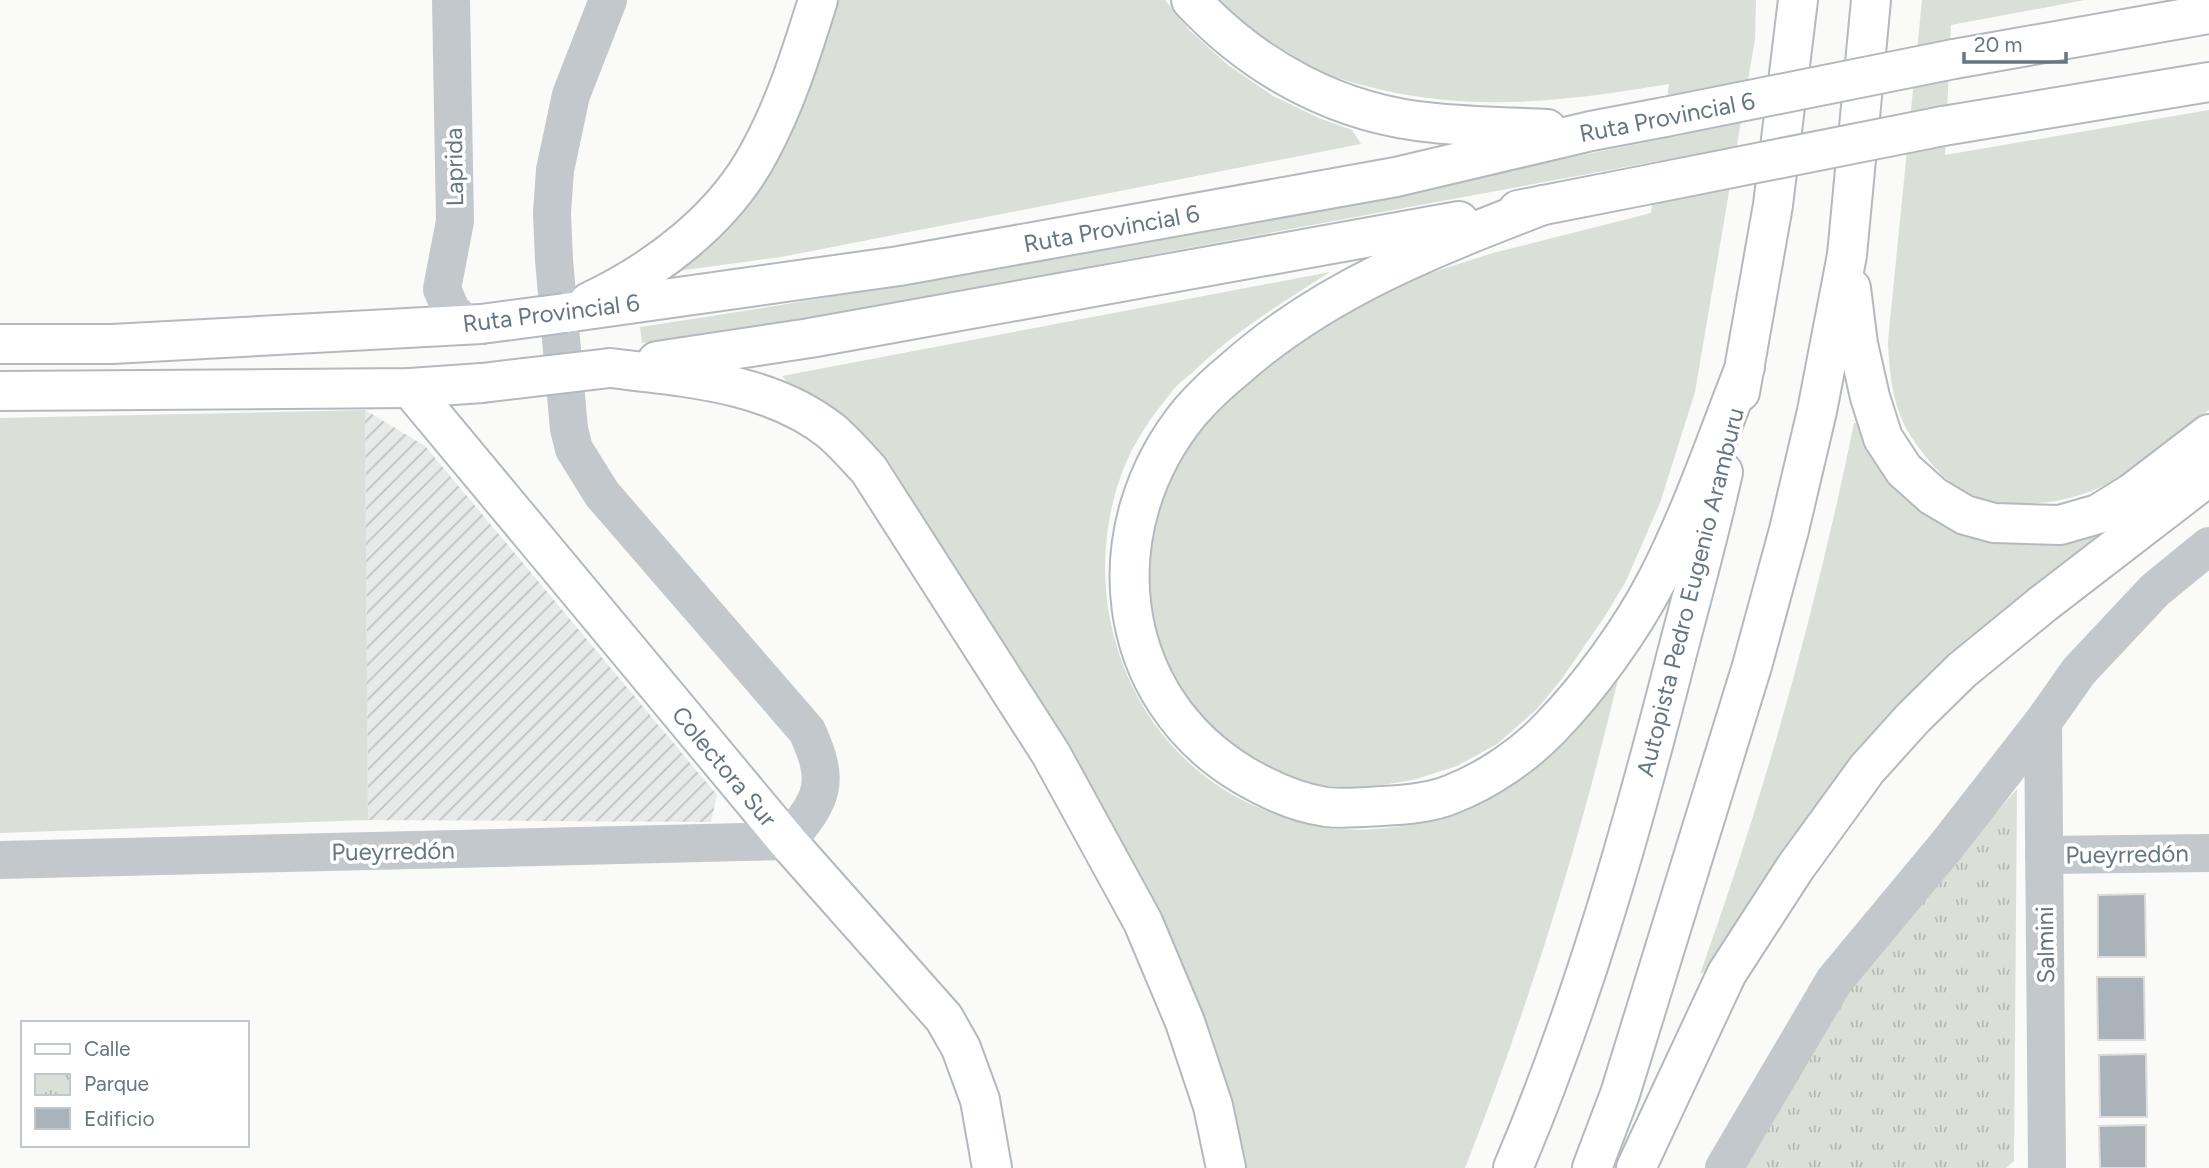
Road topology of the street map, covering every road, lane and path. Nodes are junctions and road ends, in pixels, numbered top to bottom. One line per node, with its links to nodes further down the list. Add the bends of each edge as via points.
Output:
1 (451, 0): 15 (street, Laprida, via 455,222 442,289 451,310)
2 (608, 0): 25 (street, via 571,95 555,170 554,260 569,429 574,449 602,494 807,731 817,753 821,785 816,803)
3 (818, 0): 14 (main road, Ruta Provincial 6, via 780,111 759,153 734,191)
4 (1191, 0): 11 (main road, via 1258,60 1308,90 1369,111 1432,123)
5 (1871, 0): 13 (main road)
6 (1797, 2): 17 (main road, Autopista Pedro Eugenio Aramburu, via 1773,205)
7 (2209, 6): 9 (main road)
8 (2209, 13): 9 (main road, Ruta Provincial 6)
9 (2154, 23): 11 (main road, Ruta Provincial 6, bridge)
10 (2209, 82): 12 (main road, bridge, via 1943,126)
11 (1591, 131): 14 (main road, Ruta Provincial 6, via 1396,177 899,266)
12 (1543, 205): 17 (main road, via 1437,246 1317,307 1266,341 1228,374 1166,445 1134,521 1129,562 1131,604 1139,644 1154,682 1180,720 1224,763 1294,799 1326,807 1362,807 1449,796 1515,758 1550,729 1591,679 1657,581); 18 (main road)
13 (1847, 255): 21 (main road, via 1858,344 1883,438 1904,470 1933,496 1965,515 1994,523 2060,525 2098,513 2133,493); 32 (main road, via 1817,411 1752,666 1620,1094)
14 (635, 290): 15 (main road, Ruta Provincial 6, bridge, via 599,297 565,313)
15 (473, 324): 16 (main road, Ruta Provincial 6, via 112,344)
16 (0, 344)
17 (1745, 367): 31 (main road, Autopista Pedro Eugenio Aramburu, via 1707,545 1647,770 1562,1040)
18 (634, 368): 19 (main road, bridge); 30 (main road, via 728,385 784,404 832,432 869,471 1051,754 1143,922 1185,1022 1209,1094)
19 (410, 388): 20 (main road); 25 (main road, Colectora Sur)
20 (0, 391)
21 (2209, 434)
22 (2209, 476): 33 (main road, via 1962,670 1867,769 1727,973)
23 (2209, 546): 24 (street, via 2145,600 2078,671)
24 (2043, 722): 27 (street, Salmini); 34 (street, via 1834,981)
25 (787, 841): 28 (street, Pueyrredón); 29 (main road, Colectora Sur, via 944,1018 961,1048 980,1100)
26 (2209, 853): 27 (street, Pueyrredón)
27 (2045, 855): 35 (street, Salmini)
28 (0, 860)
29 (992, 1168)
30 (1226, 1168)
31 (1513, 1168)
32 (1592, 1168)
33 (1636, 1168)
34 (1724, 1168)
35 (2047, 1168)

